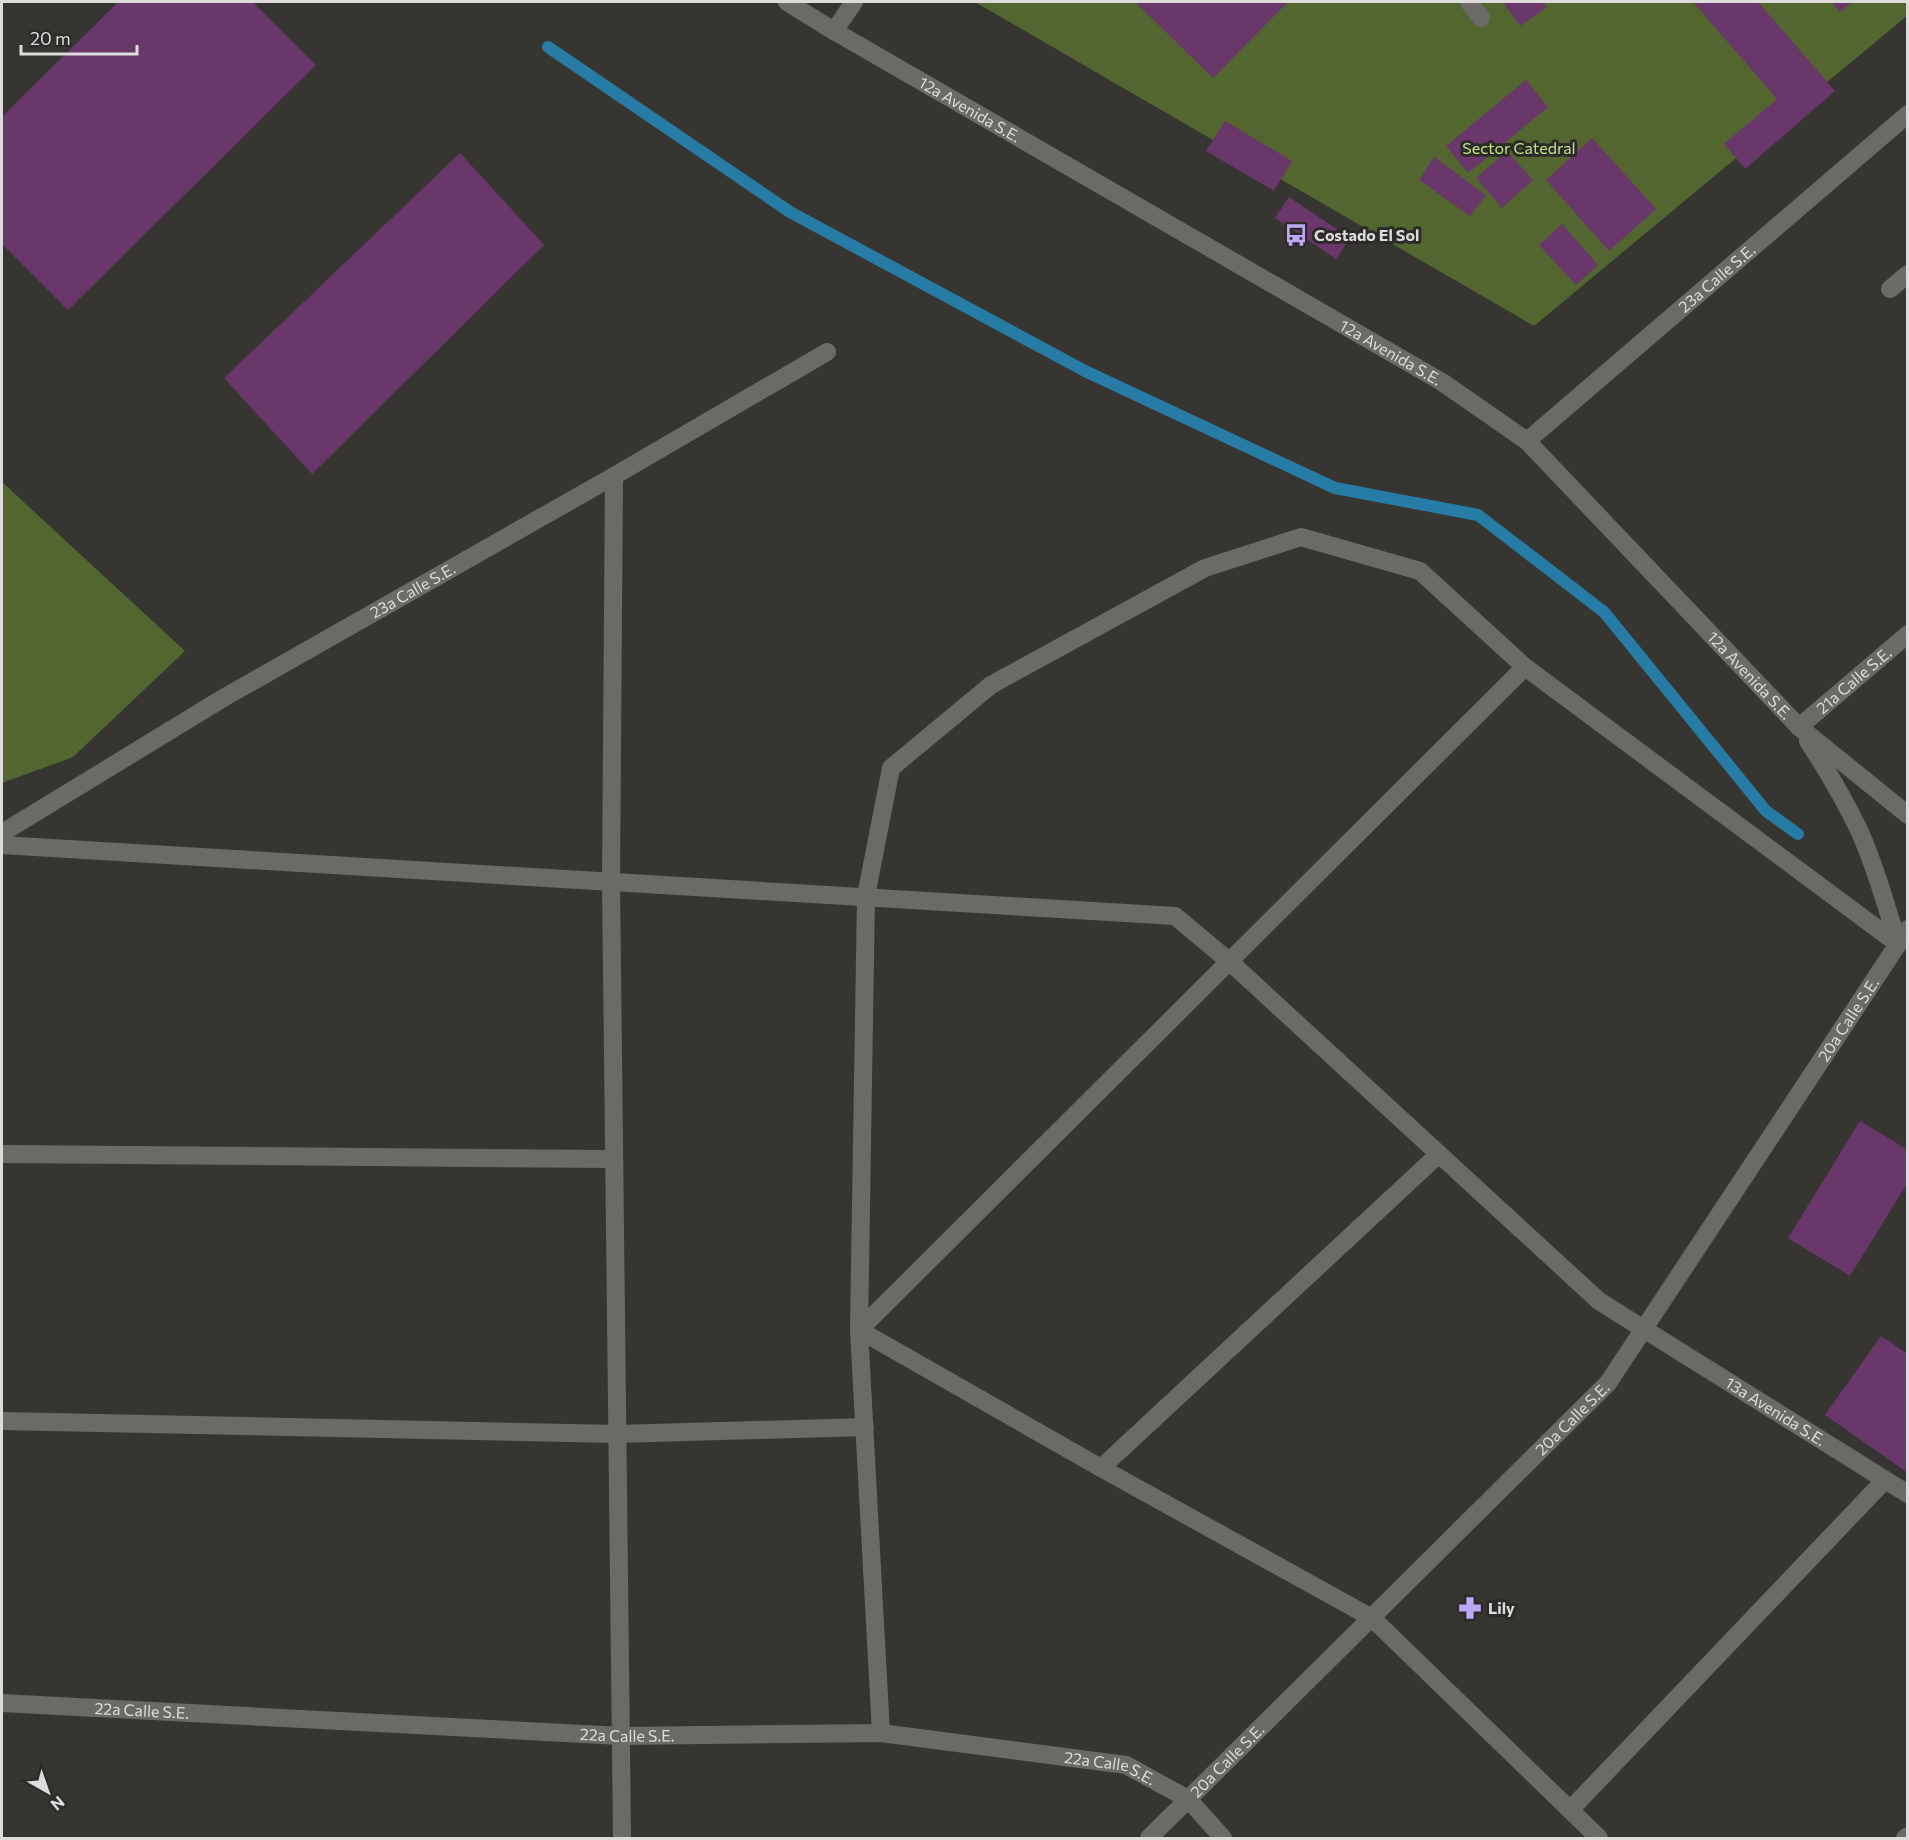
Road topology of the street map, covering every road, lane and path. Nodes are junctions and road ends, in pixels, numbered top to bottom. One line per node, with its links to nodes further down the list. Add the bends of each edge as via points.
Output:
1 (787, 2): 5 (street, 12a Avenida S.E.)
2 (854, 2): 5 (street)
3 (1469, 2): 4 (street)
4 (1481, 18)
5 (834, 31): 10 (street, 12a Avenida S.E., via 1442,382)
6 (1908, 114): 10 (street, 23a Calle S.E.)
7 (1908, 274): 8 (street)
8 (1890, 289)
9 (827, 352): 11 (street, 23a Calle S.E.)
10 (1527, 441): 14 (street, 12a Avenida S.E.)
11 (614, 476): 16 (street, 23a Calle S.E., via 225,697); 18 (street)
12 (1908, 634): 14 (street, 21a Calle S.E.)
13 (1525, 667): 19 (street, via 1420,571 1301,537 1205,568 991,684 891,768); 20 (street); 21 (street)
14 (1799, 727): 15 (street, 12a Avenida S.E.); 20 (street, via 1832,777 1859,830)
15 (1908, 815)
16 (2, 833)
17 (2, 845): 18 (street, 13a Avenida S.E.)
18 (611, 882): 19 (street, 13a Avenida S.E.); 24 (street)
19 (866, 896): 21 (street, 13a Avenida S.E., via 1174,916); 26 (street)
20 (1903, 935): 25 (street, 20a Calle S.E.)
21 (1230, 963): 23 (street, 13a Avenida S.E.); 26 (street)
22 (2, 1154): 24 (street)
23 (1439, 1154): 25 (street, 13a Avenida S.E., via 1599,1301); 30 (street)
24 (614, 1159): 29 (street)
25 (1644, 1328): 31 (street, 13a Avenida S.E.); 33 (street, 20a Calle S.E., via 1608,1383)
26 (859, 1330): 28 (street); 30 (street)
27 (2, 1421): 29 (street)
28 (865, 1427): 29 (street); 35 (street)
29 (617, 1434): 36 (street)
30 (1101, 1468): 33 (street)
31 (1886, 1480): 32 (street, 13a Avenida S.E.); 38 (street)
32 (1908, 1494)
33 (1372, 1618): 37 (street, 20a Calle S.E.); 38 (street)
34 (2, 1703): 36 (street, 22a Calle S.E.)
35 (881, 1733): 36 (street, 22a Calle S.E.); 37 (street, 22a Calle S.E., via 1126,1765)
36 (621, 1736): 39 (street)
37 (1188, 1799): 40 (street, 20a Calle S.E.); 41 (street, 22a Calle S.E.)
38 (1570, 1810): 42 (street)
39 (622, 1839)
40 (1149, 1839)
41 (1223, 1839)
42 (1599, 1839)

